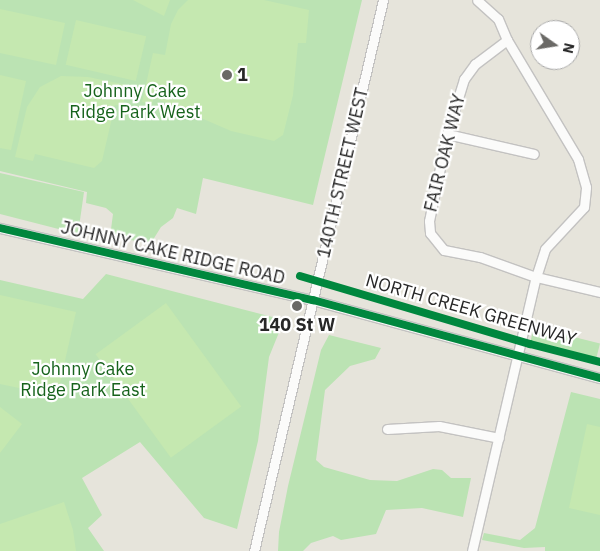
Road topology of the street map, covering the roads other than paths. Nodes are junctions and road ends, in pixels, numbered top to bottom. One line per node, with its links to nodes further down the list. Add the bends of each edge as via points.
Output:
1 (383, 0): 9 (street, 140TH STREET WEST)
2 (477, 0): 3 (street, via 498,20)
3 (507, 40): 4 (street, FAIR OAK WAY, via 475,64 464,79); 7 (street, via 578,159 586,187 584,207 545,249)
4 (447, 134): 5 (street); 7 (street, FAIR OAK WAY, via 429,221 430,232 444,250 487,260)
5 (534, 154)
6 (0, 228): 9 (street, JOHNNY CAKE RIDGE ROAD)
7 (536, 277): 8 (street); 10 (street)
8 (600, 292)
9 (313, 300): 10 (street, JOHNNY CAKE RIDGE ROAD); 14 (street, 140TH STREET WEST)
10 (518, 358): 11 (street, JOHNNY CAKE RIDGE ROAD); 13 (street)
11 (600, 378)
12 (387, 429): 13 (street, via 439,426)
13 (499, 438): 15 (street)
14 (254, 551)
15 (472, 551)

